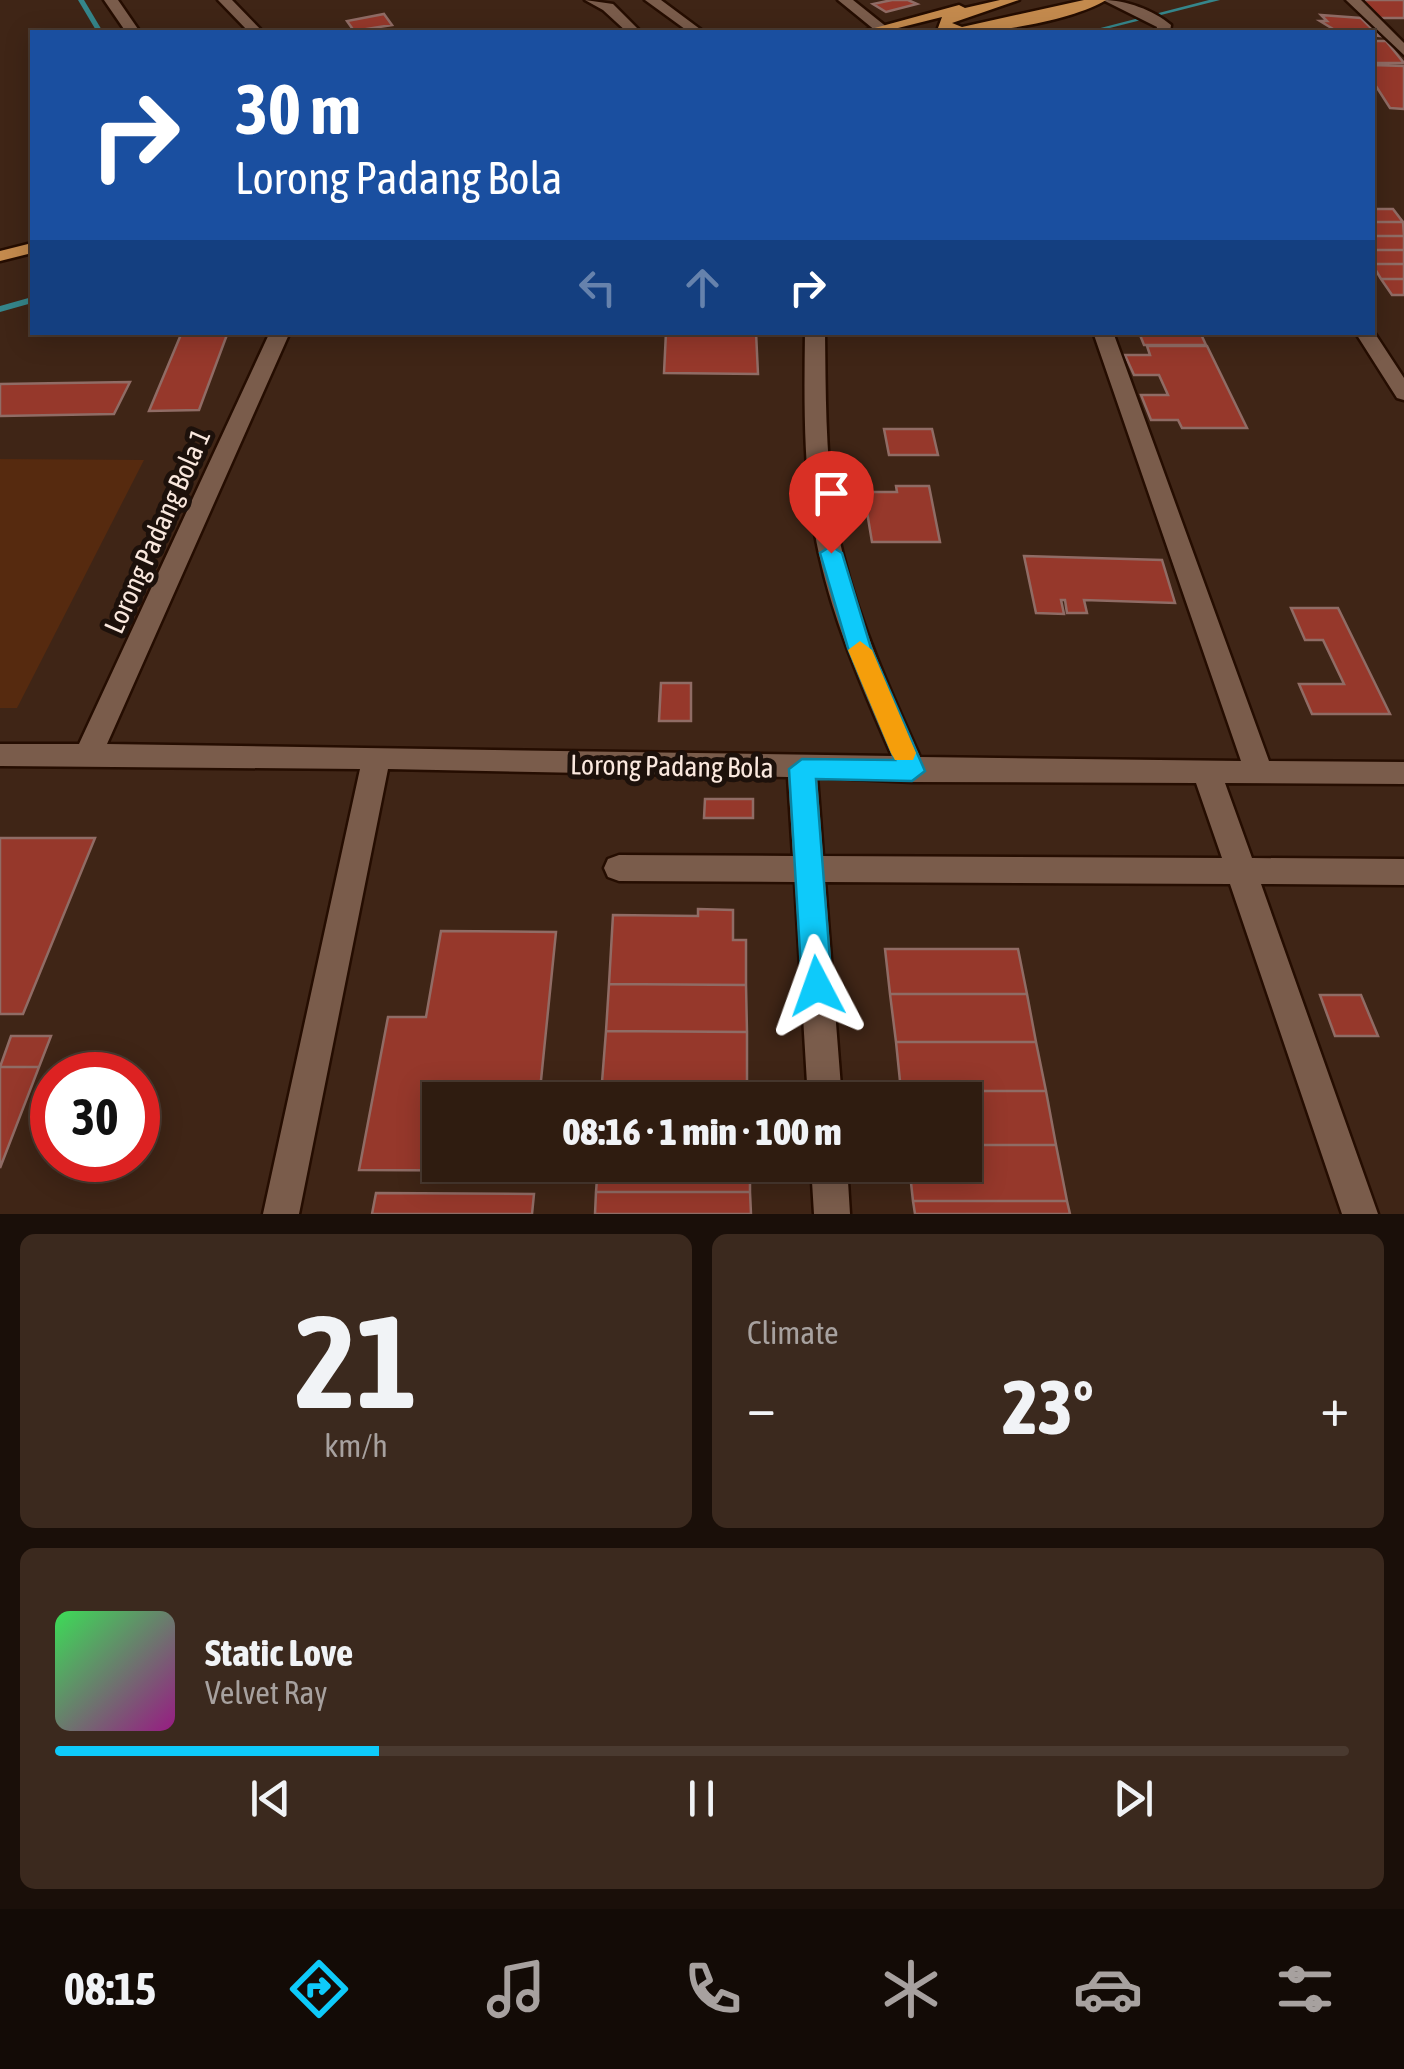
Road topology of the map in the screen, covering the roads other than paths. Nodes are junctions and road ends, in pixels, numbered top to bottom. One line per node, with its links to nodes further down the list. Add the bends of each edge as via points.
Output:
1 (111, 0): 12 (street)
2 (225, 0): 13 (street)
3 (592, 0): 14 (street)
4 (652, 0): 15 (street)
5 (845, 0): 16 (street)
6 (1012, 0): 10 (main road, via 951,16 943,25 961,30); 16 (main road)
7 (1099, 0): 10 (main road)
8 (1110, 0): 11 (street)
9 (1354, 0): 18 (street)
10 (1046, 15): 17 (main road)
11 (1161, 27)
12 (132, 30)
13 (254, 30)
14 (632, 30)
15 (695, 30)
16 (874, 30)
17 (990, 30)
18 (1404, 52)
19 (30, 248): 20 (main road)
20 (0, 256)
21 (279, 335): 27 (street, Lorong Padang Bola 1)
22 (815, 335): 30 (street, via 817,454 831,553 859,648)
23 (1104, 335): 32 (street)
24 (1367, 335): 25 (street)
25 (1404, 394)
26 (0, 755): 27 (street, Lorong Padang Bola)
27 (88, 755): 28 (street, Lorong Padang Bola)
28 (376, 758): 29 (street, Lorong Padang Bola); 40 (street)
29 (802, 769): 30 (street, Lorong Padang Bola); 35 (street)
30 (912, 771): 31 (street, Lorong Padang Bola)
31 (1208, 774): 32 (street, Lorong Padang Bola); 36 (street)
32 (1259, 774): 33 (street, Lorong Padang Bola)
33 (1404, 774)
34 (620, 868): 35 (street)
35 (809, 871): 36 (street); 38 (street)
36 (1242, 871): 37 (street); 42 (street)
37 (1404, 872)
38 (824, 1082)
39 (830, 1182): 41 (street)
40 (282, 1214)
41 (832, 1214)
42 (1360, 1214)

